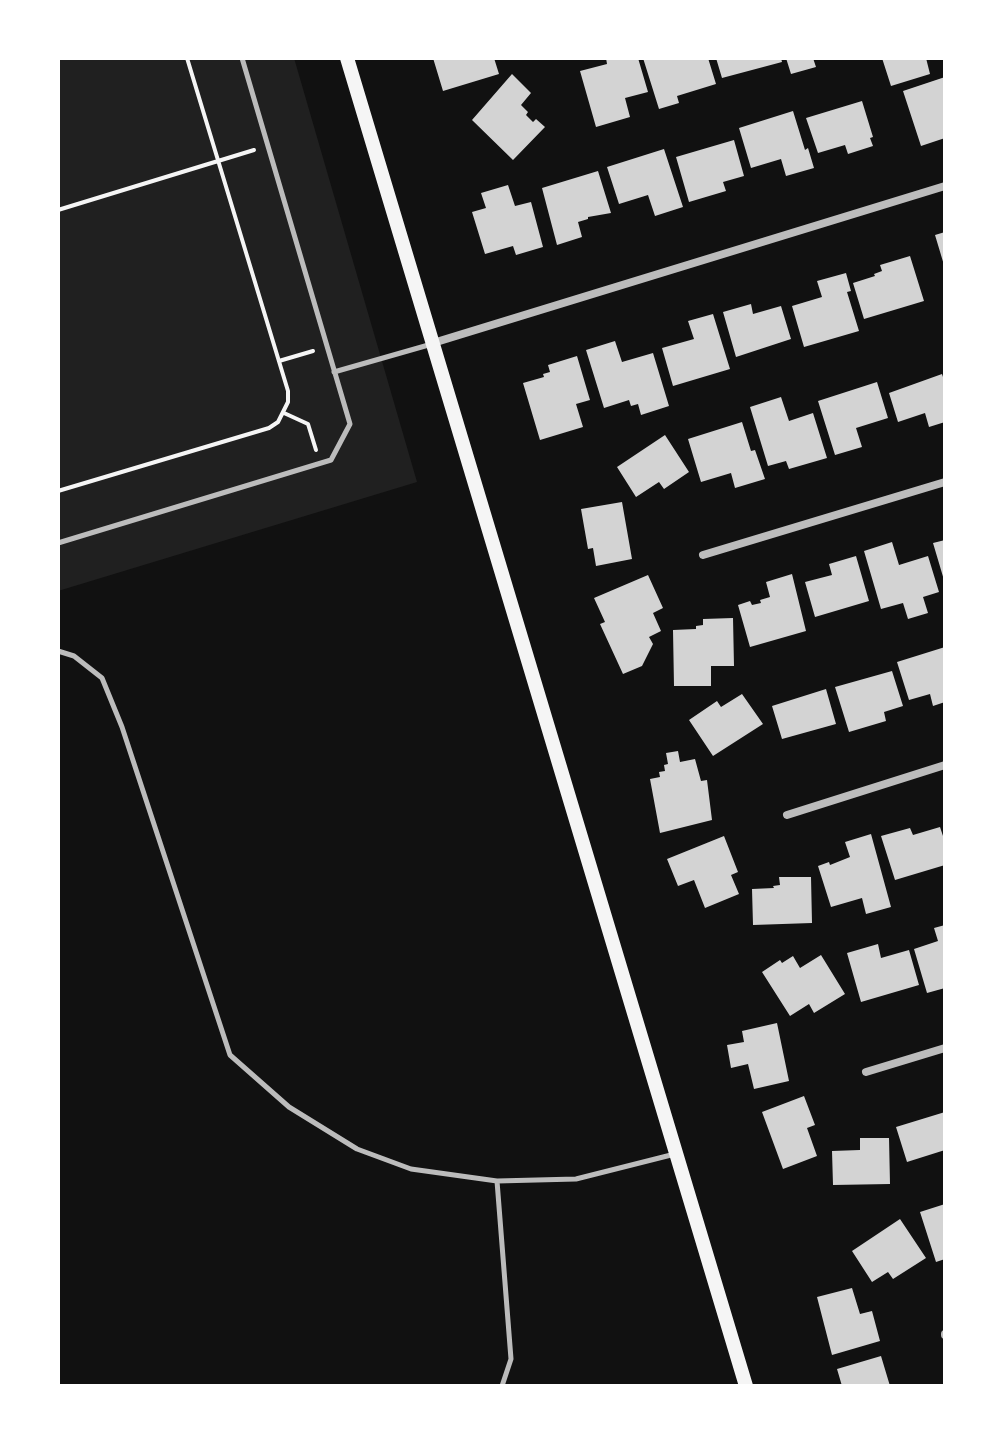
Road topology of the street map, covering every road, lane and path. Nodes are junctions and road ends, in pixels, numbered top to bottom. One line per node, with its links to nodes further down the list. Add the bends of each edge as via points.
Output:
1 (187, 58): 5 (path)
2 (242, 58): 4 (lane)
3 (347, 58): 8 (main road)
4 (268, 146): 5 (path); 9 (lane)
5 (218, 161): 7 (path); 10 (path)
6 (945, 186): 8 (street)
7 (58, 210)
8 (433, 343): 11 (lane); 23 (main road)
9 (327, 347): 10 (path); 11 (lane)
10 (279, 361): 12 (path, via 288,391)
11 (334, 372): 13 (lane, via 350,424 331,460)
12 (284, 413): 13 (path, via 308,424); 15 (path, via 269,428)
13 (320, 464): 16 (lane)
14 (945, 482): 17 (street)
15 (58, 491)
16 (58, 543)
17 (703, 555)
18 (58, 651): 24 (lane, via 74,656 102,678 230,1055 289,1107 357,1149 411,1169)
19 (945, 765): 20 (street)
20 (787, 815)
21 (945, 1048): 22 (street)
22 (866, 1072)
23 (677, 1154): 24 (lane, via 576,1179); 26 (main road)
24 (497, 1181): 25 (lane, via 511,1359)
25 (502, 1386)
26 (746, 1386)

